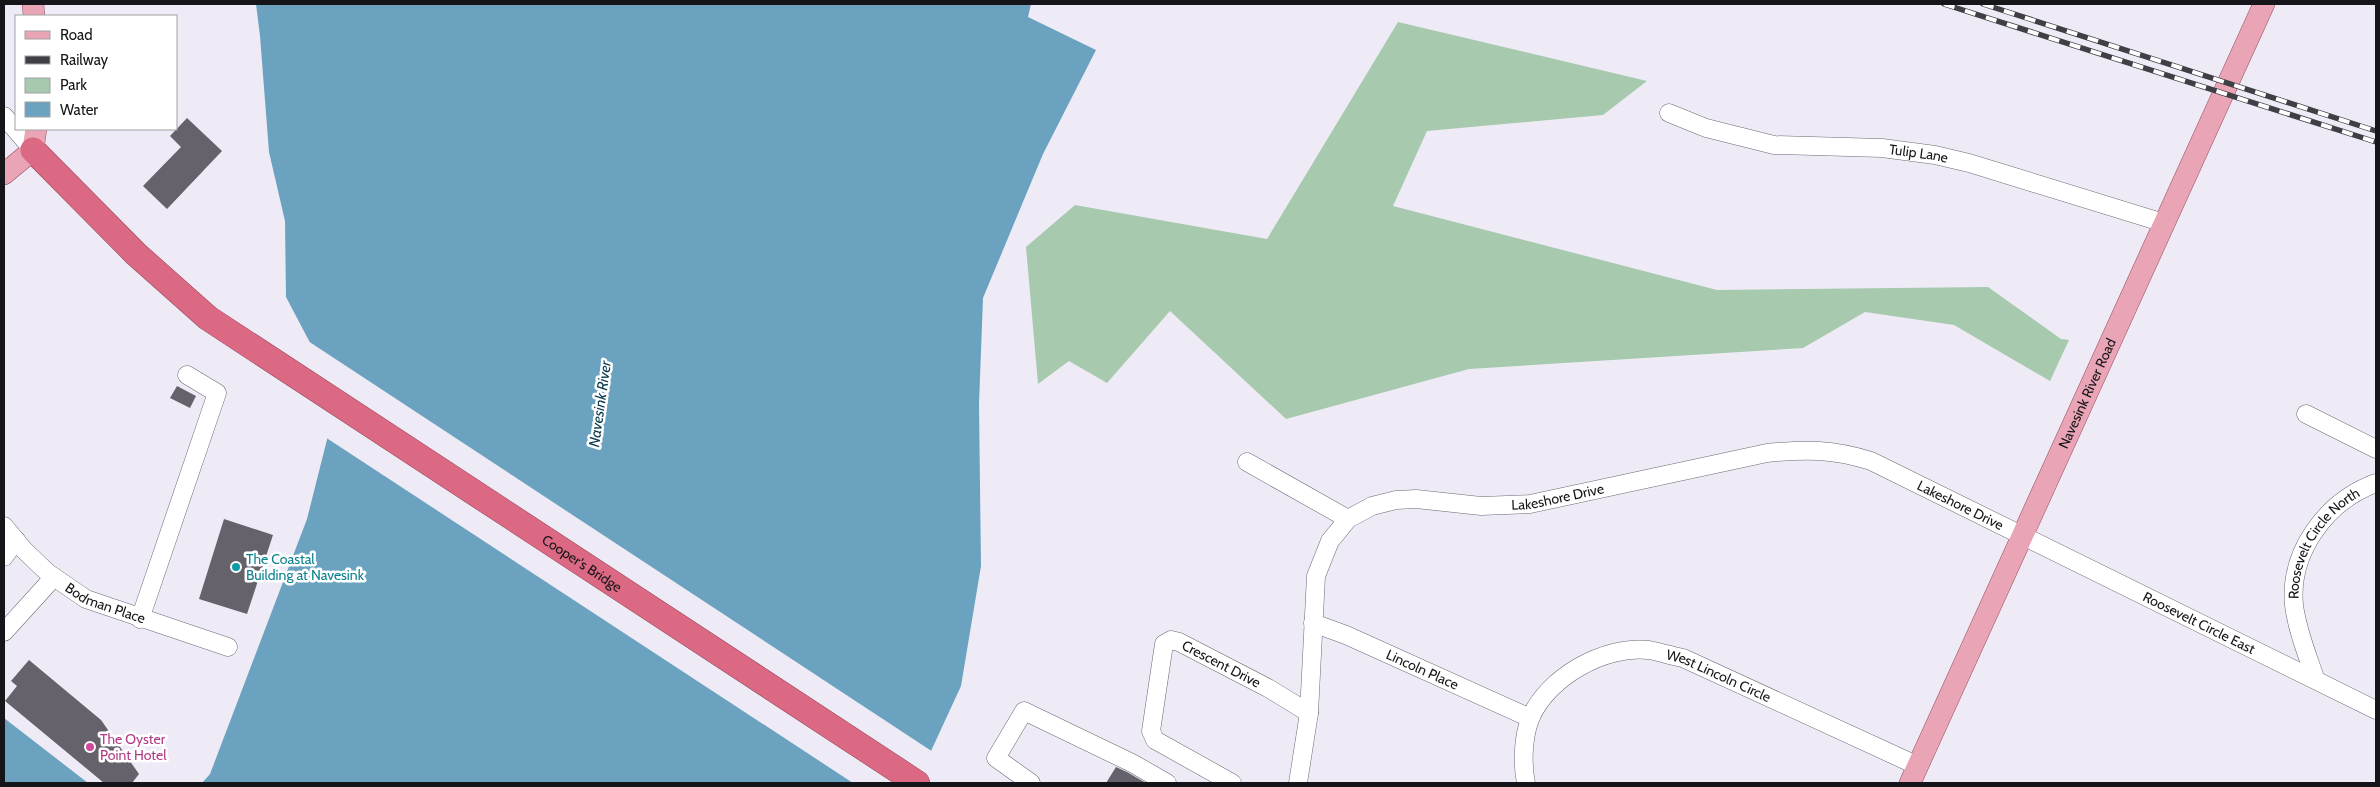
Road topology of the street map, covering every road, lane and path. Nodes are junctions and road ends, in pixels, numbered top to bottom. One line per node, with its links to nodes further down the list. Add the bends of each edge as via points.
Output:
1 (2264, 4): 8 (main road, Navesink River Road)
2 (1669, 113): 8 (street, Tulip Lane, via 1706,128 1774,145 1882,148 1935,155)
3 (4, 116): 4 (street)
4 (15, 124)
5 (22, 130): 6 (street)
6 (34, 139): 7 (main road); 29 (highway, Cooper's Bridge, via 136,254 208,318)
7 (4, 174)
8 (2164, 223): 16 (main road, Navesink River Road)
9 (187, 375): 20 (street, via 216,393)
10 (2306, 414): 11 (street)
11 (2376, 449)
12 (1247, 462): 14 (street)
13 (2376, 483): 24 (street, Roosevelt Circle North, via 2339,503 2319,524 2298,562 2294,602 2297,623)
14 (1348, 520): 16 (street, Lakeshore Drive, via 1372,506 1396,500 1481,506 1530,504 1767,453 1820,449 1871,461); 21 (street, Lakeshore Drive, via 1330,541 1321,558 1316,576)
15 (4, 526): 17 (street, Bodman Place)
16 (2023, 535): 24 (street, Roosevelt Circle East); 28 (main road, Navesink River Road)
17 (16, 540): 18 (street); 19 (street, Bodman Place)
18 (4, 557)
19 (54, 577): 20 (street, Bodman Place, via 94,603); 22 (street)
20 (140, 619): 23 (street, Bodman Place)
21 (1313, 623): 26 (street, Lakeshore Drive); 27 (street, Lincoln Place)
22 (4, 632)
23 (228, 647)
24 (2315, 678): 25 (street, Roosevelt Circle East)
25 (2376, 710)
26 (1309, 713): 32 (street, Crescent Drive, via 1179,642 1171,640 1164,644 1151,731 1155,740); 33 (street, Lakeshore Drive)
27 (1530, 718): 28 (street, West Lincoln Circle, via 1544,697 1572,670 1604,655 1648,650 1683,658); 34 (street, via 1523,769)
28 (1914, 774)
29 (917, 783)
30 (1031, 783): 31 (street, via 996,758 1024,711)
31 (1167, 783)
32 (1232, 783)
33 (1298, 783)
34 (1526, 783)

